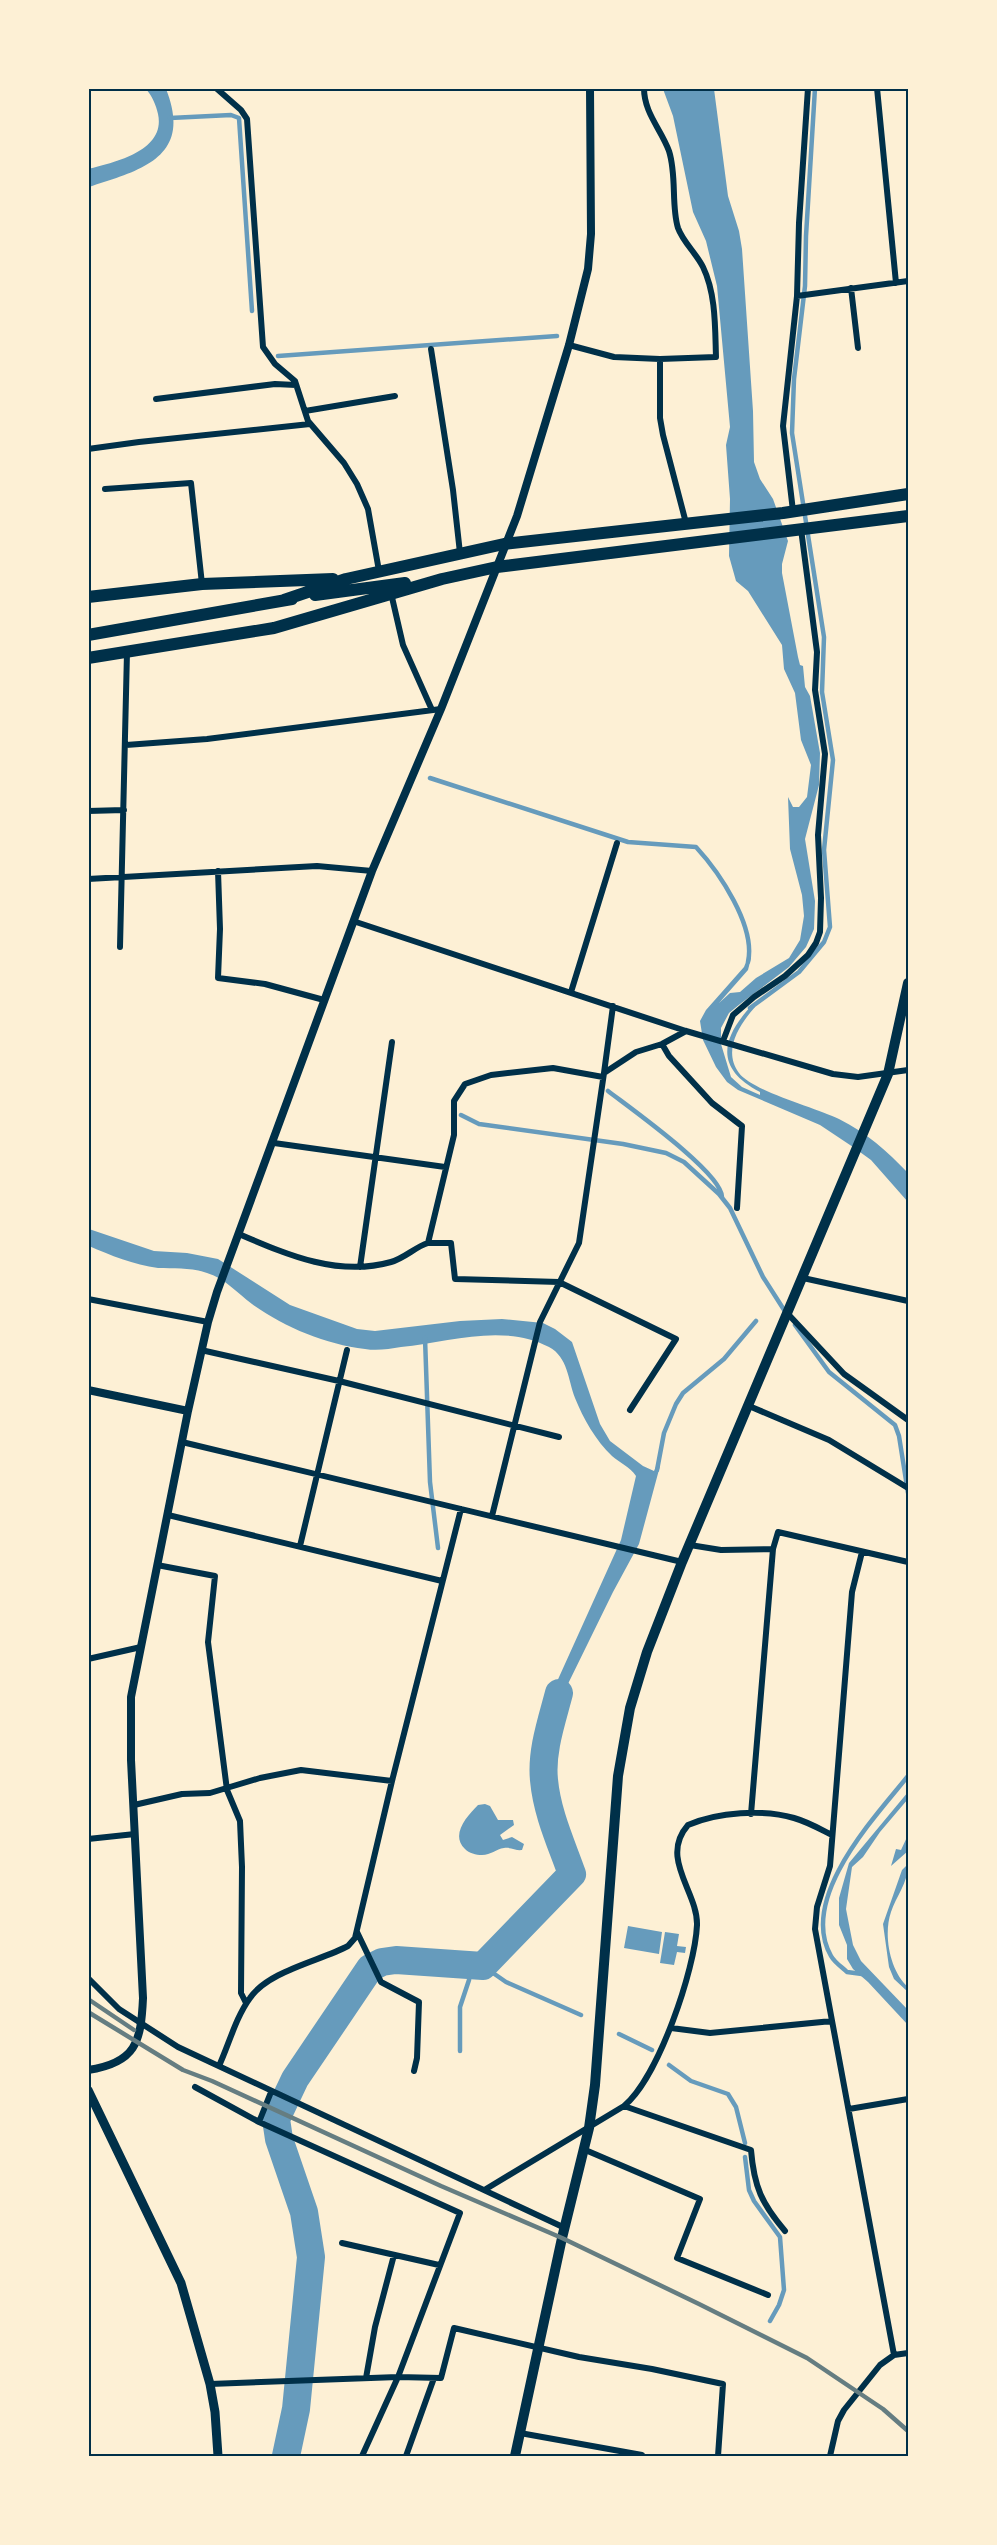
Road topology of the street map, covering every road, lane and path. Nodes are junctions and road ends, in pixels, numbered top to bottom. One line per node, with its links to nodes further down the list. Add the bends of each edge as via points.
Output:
1 (216, 88): 14 (street, via 247,119 261,340 267,354)
2 (590, 88): 10 (street, via 591,234 588,269)
3 (644, 88): 13 (street, via 646,107 671,160 678,228 706,274 713,300 716,357)
4 (808, 88): 9 (street)
5 (877, 88): 7 (street)
6 (909, 281): 7 (street)
7 (896, 283): 8 (street)
8 (851, 288): 9 (street); 11 (street)
9 (797, 296): 22 (street, via 783,426)
10 (568, 345): 13 (street, via 614,357); 26 (street, via 526,487)
11 (858, 348)
12 (431, 349): 27 (street)
13 (660, 359): 24 (street, via 663,435)
14 (296, 385): 16 (street, via 275,384); 17 (street)
15 (395, 396): 17 (street)
16 (156, 399)
17 (305, 411): 18 (street)
18 (310, 423): 19 (street); 29 (street, via 357,484 368,509)
19 (88, 449)
20 (105, 489): 32 (street, via 191,483)
21 (909, 495): 22 (highway)
22 (788, 512): 24 (highway)
23 (909, 516): 25 (highway)
24 (686, 524): 26 (highway)
25 (801, 530): 28 (highway); 55 (street, via 817,651 817,713 825,754 818,835 820,932 808,955 786,976 733,1014)
26 (504, 544): 27 (highway); 28 (street)
27 (460, 554): 29 (highway)
28 (497, 567): 31 (highway); 39 (street)
29 (379, 571): 30 (highway)
30 (346, 579): 32 (highway); 35 (highway)
31 (442, 579): 33 (highway); 35 (highway)
32 (201, 584): 34 (highway)
33 (391, 593): 37 (highway, via 274,628); 39 (street, via 403,645)
34 (88, 597)
35 (284, 600): 36 (highway)
36 (88, 636)
37 (127, 652): 38 (highway); 40 (street)
38 (88, 658)
39 (436, 710): 40 (street); 45 (street)
40 (126, 745): 41 (street)
41 (124, 810): 42 (street); 46 (street)
42 (88, 811)
43 (617, 843): 51 (street)
44 (218, 871): 45 (street, via 317,866); 46 (street); 52 (street, via 218,978 265,984)
45 (372, 871): 48 (street)
46 (122, 877): 47 (street); 49 (street)
47 (88, 879)
48 (353, 921): 51 (street); 52 (street)
49 (120, 947)
50 (909, 983): 59 (main road)
51 (571, 992): 53 (street)
52 (324, 999): 61 (street)
53 (613, 1006): 54 (street); 60 (street)
54 (686, 1031): 55 (street); 57 (street)
55 (722, 1041): 59 (street, via 833,1074)
56 (392, 1042): 62 (street)
57 (662, 1044): 60 (street, via 636,1052); 64 (street, via 712,1103 742,1126)
58 (909, 1070): 59 (street)
59 (888, 1074): 68 (main road)
60 (603, 1075): 63 (street, via 553,1068 491,1075 465,1084 454,1101 455,1127); 69 (street, via 579,1243)
61 (274, 1143): 62 (street); 65 (street)
62 (375, 1156): 63 (street); 67 (street)
63 (445, 1167): 66 (street)
64 (737, 1208)
65 (239, 1234): 67 (street, via 303,1260); 73 (street)
66 (428, 1243): 67 (street, via 395,1261); 69 (street, via 451,1243 455,1279)
67 (360, 1267)
68 (803, 1278): 71 (street); 72 (main road)
69 (559, 1282): 79 (street, via 676,1340); 82 (street, via 540,1322)
70 (88, 1299): 73 (street)
71 (909, 1300)
72 (788, 1314): 78 (main road); 81 (street, via 844,1374)
73 (208, 1322): 74 (street)
74 (201, 1350): 76 (street); 80 (street)
75 (347, 1350): 76 (street)
76 (339, 1381): 82 (street); 85 (street)
77 (88, 1390): 80 (street)
78 (749, 1406): 86 (street, via 829,1440); 90 (main road)
79 (630, 1410)
80 (188, 1411): 84 (street)
81 (909, 1420)
82 (514, 1426): 83 (street); 89 (street)
83 (560, 1437)
84 (182, 1442): 85 (street); 88 (street)
85 (317, 1473): 87 (street); 91 (street)
86 (909, 1488)
87 (461, 1509): 89 (street); 97 (street)
88 (168, 1515): 91 (street); 96 (street)
89 (492, 1516): 94 (street)
90 (690, 1545): 92 (street, via 722,1551); 94 (main road)
91 (300, 1546): 97 (street)
92 (773, 1550): 93 (street, via 778,1532); 103 (street)
93 (861, 1552): 95 (street); 105 (street, via 852,1592)
94 (682, 1562): 123 (main road, via 647,1652 622,1745)
95 (909, 1562)
96 (157, 1565): 98 (street); 101 (street, via 214,1576 208,1642)
97 (442, 1581): 100 (street)
98 (141, 1647): 99 (street); 102 (street, via 131,1697)
99 (88, 1659)
100 (392, 1781): 101 (street, via 309,1770 260,1778); 107 (street)
101 (227, 1790): 102 (street, via 182,1794); 109 (street, via 240,1821 241,1993)
102 (134, 1805): 104 (street)
103 (751, 1814): 105 (street, via 797,1819); 112 (street, via 696,1822 688,1825 679,1839 679,1866 697,1924)
104 (135, 1834): 106 (street); 111 (street)
105 (832, 1835): 110 (street, via 830,1866 817,1907 815,1929)
106 (88, 1839)
107 (357, 1932): 109 (street, via 348,1946 271,1980); 115 (street, via 381,1982 419,2002)
108 (88, 1978): 111 (street, via 119,2009)
109 (246, 2003): 113 (street)
110 (832, 2021): 112 (street, via 710,2033); 121 (street)
111 (142, 2025): 113 (street); 114 (street, via 133,2051 124,2059)
112 (671, 2028): 120 (street, via 647,2076)
113 (219, 2066): 118 (street)
114 (88, 2070)
115 (414, 2071)
116 (195, 2087): 122 (street)
117 (88, 2090): 138 (main road, via 174,2266)
118 (274, 2093): 122 (street); 125 (street)
119 (909, 2099): 121 (street)
120 (624, 2106): 123 (street); 127 (street, via 751,2150 759,2195)
121 (849, 2109): 134 (street)
122 (259, 2122): 130 (street, via 459,2212)
123 (589, 2128): 124 (main road); 125 (street)
124 (584, 2150): 126 (main road); 131 (street, via 700,2199 677,2258)
125 (486, 2189): 126 (street)
126 (565, 2228): 132 (main road)
127 (786, 2231)
128 (342, 2243): 129 (street)
129 (394, 2254): 130 (street); 136 (street)
130 (440, 2265): 135 (street)
131 (768, 2295)
132 (539, 2347): 137 (street, via 454,2328 441,2378); 139 (main road); 146 (street, via 723,2384)
133 (909, 2354): 134 (street)
134 (894, 2355): 147 (street, via 880,2365 844,2410)
135 (398, 2377): 136 (street); 137 (street); 143 (street)
136 (366, 2378): 138 (street)
137 (434, 2378): 144 (street)
138 (210, 2384): 142 (main road)
139 (520, 2433): 140 (street); 145 (main road)
140 (608, 2453): 141 (street)
141 (642, 2455)
142 (218, 2457)
143 (362, 2457)
144 (406, 2457)
145 (515, 2457)
146 (718, 2457)
147 (830, 2457)

